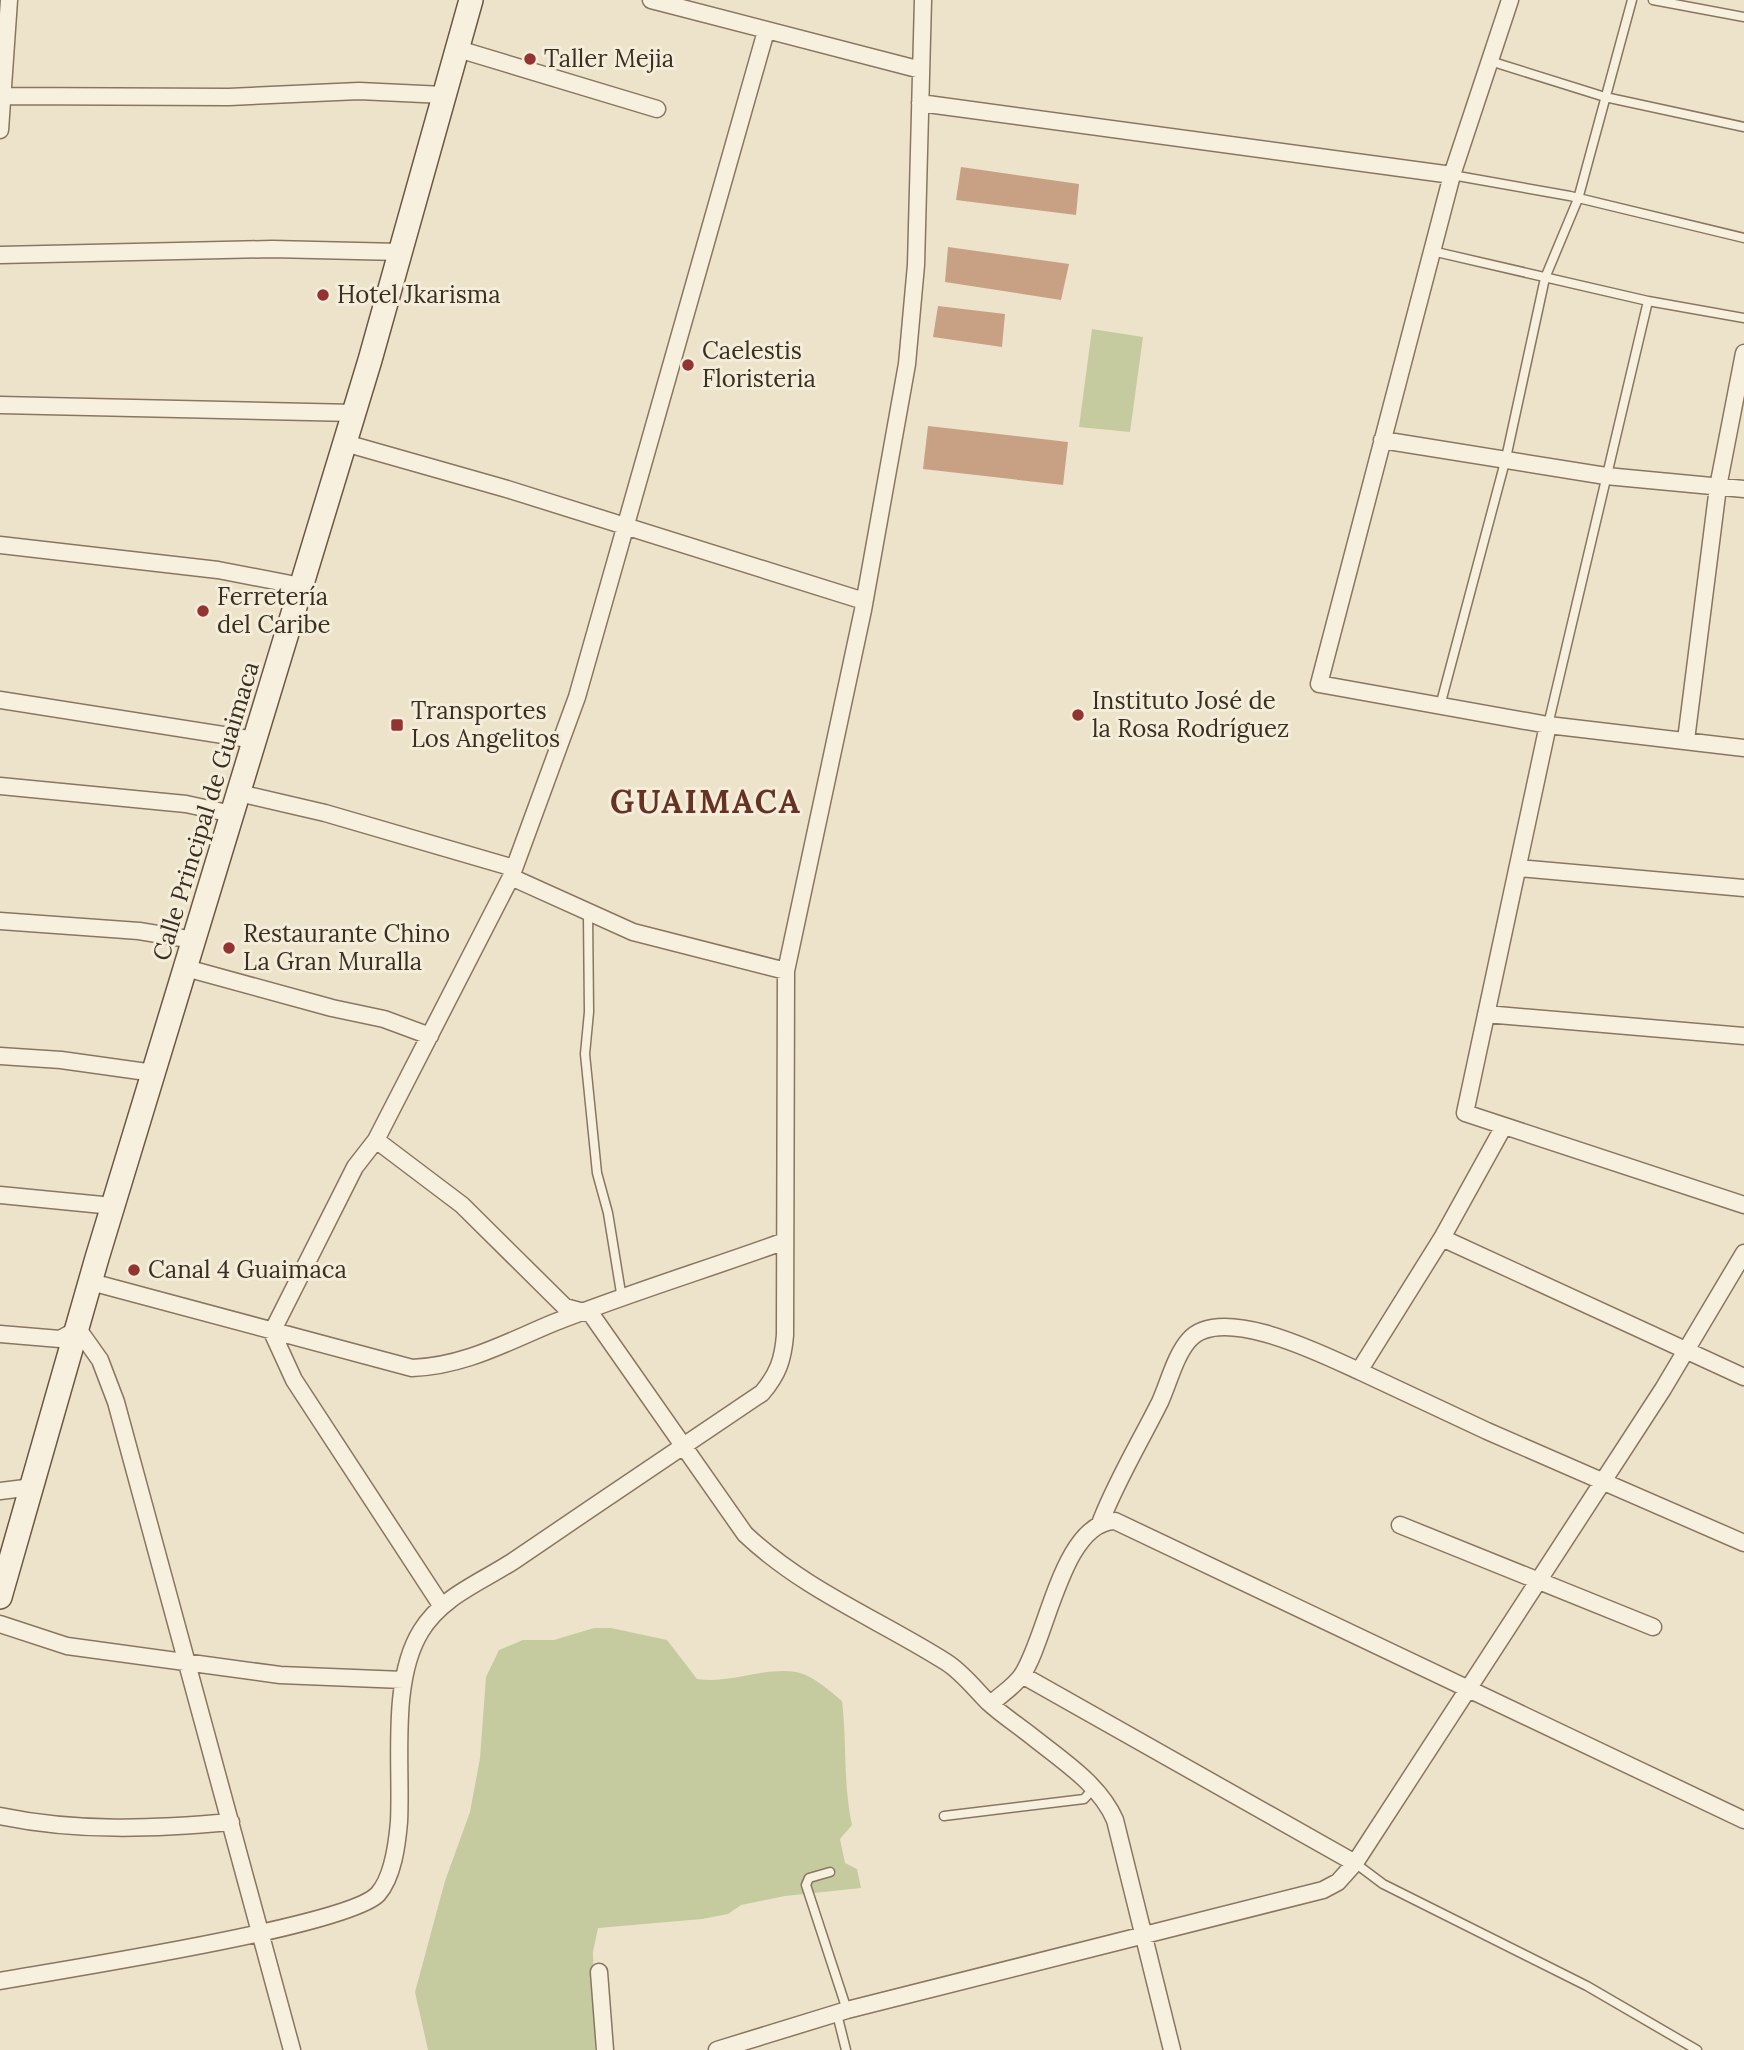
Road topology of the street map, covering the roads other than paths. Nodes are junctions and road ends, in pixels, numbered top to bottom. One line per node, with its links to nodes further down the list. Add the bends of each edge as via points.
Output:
1 (9, 0): 14 (street)
2 (471, 0): 10 (main road, Calle Principal de Guaimaca)
3 (651, 0): 9 (street)
4 (923, 0): 12 (street)
5 (1510, 0): 11 (street)
6 (1633, 0): 15 (lane)
7 (1653, 0): 8 (lane)
8 (1744, 17)
9 (766, 31): 12 (street); 38 (street)
10 (458, 49): 13 (main road, Calle Principal de Guaimaca); 17 (street)
11 (1490, 61): 15 (lane); 20 (street)
12 (921, 70): 16 (street)
13 (444, 95): 14 (street, via 359,91 229,97); 24 (main road, Calle Principal de Guaimaca)
14 (2, 96): 19 (street)
15 (1605, 97): 18 (lane); 21 (lane)
16 (920, 103): 20 (street); 41 (street, via 914,310)
17 (657, 109)
18 (1744, 127)
19 (0, 130)
20 (1452, 175): 21 (lane); 23 (street)
21 (1578, 199): 22 (lane); 26 (lane)
22 (1744, 238)
23 (1432, 251): 26 (lane); 32 (street)
24 (400, 252): 25 (street, via 272,249); 31 (main road, Calle Principal de Guaimaca)
25 (0, 255)
26 (1545, 278): 27 (lane); 34 (lane)
27 (1648, 301): 28 (lane); 35 (lane)
28 (1744, 318)
29 (1744, 354): 36 (street)
30 (0, 404): 31 (street)
31 (354, 413): 33 (main road, Calle Principal de Guaimaca)
32 (1382, 440): 34 (street); 43 (street, via 1319,684)
33 (345, 443): 38 (street); 40 (main road, Calle Principal de Guaimaca)
34 (1506, 458): 35 (street); 43 (lane)
35 (1606, 476): 36 (street); 44 (lane)
36 (1718, 486): 37 (street); 46 (street)
37 (1744, 489)
38 (626, 527): 41 (street); 51 (street, via 578,697)
39 (0, 545): 40 (street, via 218,570)
40 (301, 586): 45 (main road, Calle Principal de Guaimaca)
41 (864, 601): 57 (street)
42 (0, 700): 45 (street)
43 (1440, 706): 44 (street)
44 (1548, 725): 46 (street); 50 (street)
45 (255, 740): 49 (main road, Calle Principal de Guaimaca)
46 (1686, 740): 47 (street)
47 (1744, 748)
48 (0, 786): 49 (street, via 186,804)
49 (235, 803): 51 (street, via 326,813); 55 (main road, Calle Principal de Guaimaca)
50 (1518, 868): 52 (street); 58 (street)
51 (513, 873): 53 (street); 59 (street)
52 (1744, 888)
53 (589, 914): 57 (street, via 633,932); 72 (lane, via 585,1054 597,1173)
54 (0, 921): 55 (street, via 139,931)
55 (194, 940): 56 (main road, Calle Principal de Guaimaca)
56 (186, 968): 59 (street, via 384,1019); 62 (main road, Calle Principal de Guaimaca)
57 (786, 971): 69 (street)
58 (1486, 1014): 60 (street); 63 (street, via 1465,1112)
59 (430, 1036): 64 (street)
60 (1744, 1036)
61 (0, 1056): 62 (street)
62 (154, 1073): 67 (main road, Calle Principal de Guaimaca)
63 (1503, 1126): 66 (street); 68 (street)
64 (376, 1140): 73 (street, via 462,1205 565,1307); 75 (street, via 355,1167)
65 (0, 1195): 67 (street)
66 (1744, 1205)
67 (113, 1206): 71 (main road, Calle Principal de Guaimaca)
68 (1442, 1238): 77 (street); 78 (street)
69 (785, 1241): 72 (street); 80 (street, via 785,1335 777,1376 762,1393)
70 (1744, 1253): 77 (street)
71 (91, 1282): 74 (main road, Calle Principal de Guaimaca); 75 (street)
72 (622, 1300): 73 (street)
73 (586, 1313): 75 (street, via 442,1367 412,1368); 80 (street)
74 (78, 1329): 76 (street, via 60,1339); 82 (main road, Calle Principal de Guaimaca); 92 (street, via 100,1360 116,1402)
75 (272, 1332): 89 (street, via 294,1380)
76 (0, 1334)
77 (1688, 1350): 79 (street); 81 (street)
78 (1359, 1371): 81 (street); 84 (street, via 1269,1334 1221,1328 1198,1332 1181,1353)
79 (1744, 1377)
80 (684, 1445): 89 (street, via 493,1575); 96 (street, via 745,1534 763,1551 830,1597 950,1664)
81 (1603, 1479): 86 (street); 87 (street)
82 (33, 1487): 83 (street); 88 (main road, Calle Principal de Guaimaca)
83 (0, 1491)
84 (1101, 1521): 93 (street, via 1086,1534 1053,1595); 95 (street, via 1115,1521)
85 (1400, 1525): 87 (street)
86 (1744, 1543)
87 (1538, 1581): 91 (street); 95 (street)
88 (0, 1597)
89 (440, 1605): 94 (street, via 419,1632)
90 (0, 1624): 92 (street, via 66,1647)
91 (1653, 1627)
92 (189, 1662): 94 (street, via 280,1675); 101 (street)
93 (1022, 1675): 96 (street); 102 (street)
94 (402, 1680): 104 (street, via 398,1826 389,1878 377,1896 356,1909)
95 (1468, 1687): 100 (street); 102 (street)
96 (991, 1704): 97 (street)
97 (1094, 1788): 99 (lane, via 1084,1799); 105 (street, via 1115,1820)
98 (0, 1816): 101 (street, via 43,1825 104,1829)
99 (944, 1816)
100 (1744, 1820)
101 (231, 1822): 104 (street)
102 (1355, 1863): 105 (street, via 1338,1882 1323,1890); 114 (lane, via 1383,1884 1587,1986)
103 (830, 1872): 108 (lane, via 809,1878 806,1885)
104 (261, 1933): 107 (street); 109 (street)
105 (1146, 1934): 108 (street); 113 (street)
106 (599, 1972): 110 (street)
107 (0, 1981)
108 (842, 2012): 111 (street); 112 (lane)
109 (292, 2050)
110 (605, 2050)
111 (717, 2050)
112 (846, 2050)
113 (1172, 2050)
114 (1697, 2050)

